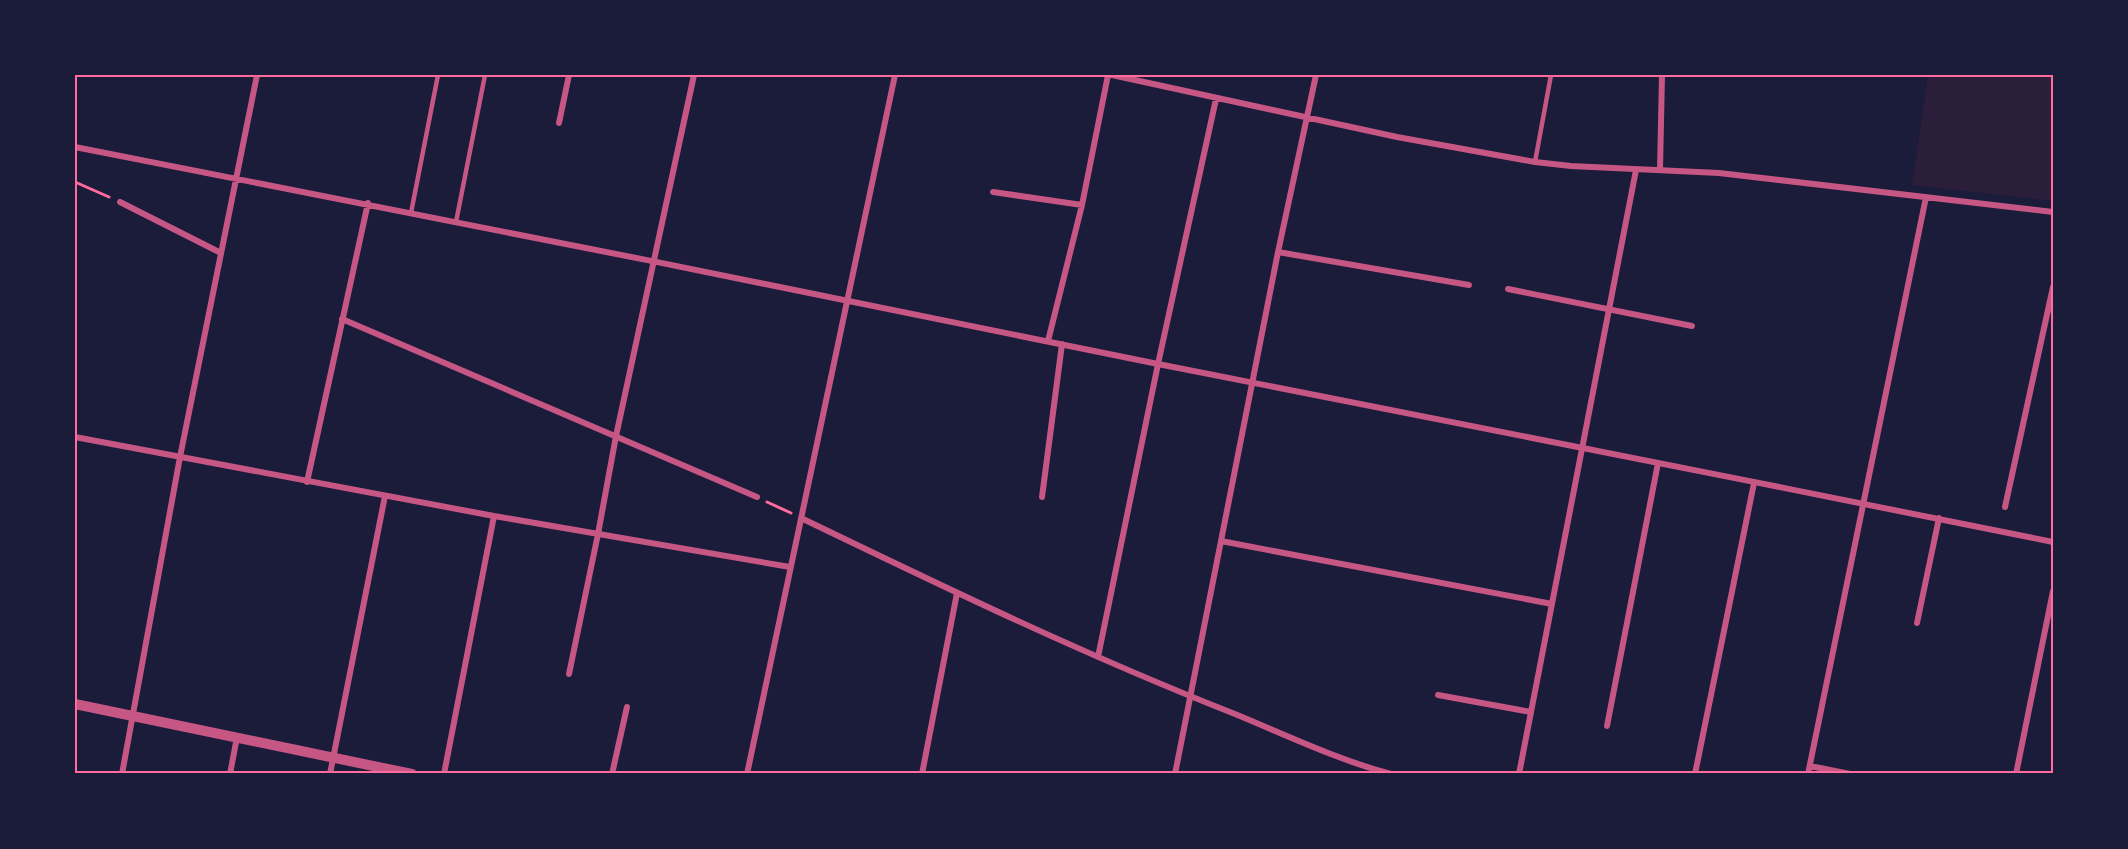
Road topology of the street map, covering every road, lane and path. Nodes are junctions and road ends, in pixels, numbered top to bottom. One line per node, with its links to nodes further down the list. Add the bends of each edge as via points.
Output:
1 (257, 75): 18 (street)
2 (438, 75): 26 (lane)
3 (485, 75): 27 (lane)
4 (569, 75): 13 (street)
5 (694, 75): 30 (street)
6 (895, 75): 34 (street)
7 (1110, 75): 11 (street); 24 (street)
8 (1316, 75): 12 (street)
9 (1551, 75): 15 (lane)
10 (1662, 75): 17 (street)
11 (1216, 99): 12 (street); 40 (street)
12 (1307, 119): 15 (street); 28 (street)
13 (559, 123)
14 (75, 147): 18 (street)
15 (1535, 162): 16 (street)
16 (1636, 170): 17 (street); 35 (street)
17 (1660, 170): 21 (street)
18 (236, 178): 23 (street); 29 (street)
19 (75, 182): 22 (path)
20 (993, 192): 24 (street)
21 (1926, 197): 25 (street); 52 (street)
22 (120, 202): 29 (street)
23 (368, 203): 26 (street); 36 (street)
24 (1082, 205): 38 (street)
25 (2053, 212)
26 (411, 213): 27 (street)
27 (456, 222): 30 (street)
28 (1278, 252): 31 (street); 41 (street)
29 (221, 253): 45 (street)
30 (654, 263): 34 (street); 42 (street)
31 (1469, 285)
32 (2053, 286): 53 (street)
33 (1508, 289): 35 (street)
34 (847, 299): 38 (street); 55 (street)
35 (1609, 309): 37 (street); 44 (street)
36 (342, 319): 42 (street); 47 (street)
37 (1692, 326)
38 (1048, 341): 39 (street)
39 (1062, 344): 40 (street); 51 (street)
40 (1158, 364): 41 (street); 65 (street)
41 (1252, 382): 44 (street); 58 (street)
42 (616, 436): 50 (street); 57 (street)
43 (75, 437): 45 (street)
44 (1583, 448): 46 (street); 63 (street)
45 (180, 457): 47 (street); 72 (street)
46 (1658, 463): 48 (street); 73 (street)
47 (307, 482): 49 (street)
48 (1754, 483): 52 (street); 88 (street)
49 (385, 496): 54 (street); 75 (street)
50 (757, 497): 55 (path)
51 (1042, 497)
52 (1864, 502): 56 (street); 76 (street)
53 (2006, 507)
54 (494, 516): 57 (street); 81 (street)
55 (801, 518): 60 (street); 62 (street)
56 (1939, 518): 59 (street); 64 (street)
57 (598, 534): 60 (street); 66 (street)
58 (1221, 541): 63 (street); 68 (street)
59 (2053, 542)
60 (790, 567): 83 (street)
61 (2053, 591): 91 (street)
62 (957, 593): 65 (street); 84 (street)
63 (1552, 604): 71 (street)
64 (1917, 623)
65 (1098, 657): 68 (street)
66 (569, 674)
67 (1438, 695): 71 (street)
68 (1190, 697): 85 (street); 86 (street)
69 (75, 704): 72 (street)
70 (627, 707): 82 (street)
71 (1531, 712): 87 (street)
72 (133, 716): 74 (street); 77 (street)
73 (1607, 726)
74 (237, 737): 75 (street); 78 (street)
75 (333, 758): 79 (street); 80 (street)
76 (1810, 766): 89 (street); 90 (street)
77 (122, 774)
78 (230, 774)
79 (330, 774)
80 (412, 774)
81 (444, 774)
82 (612, 774)
83 (747, 774)
84 (922, 774)
85 (1175, 774)
86 (1391, 774)
87 (1519, 774)
88 (1695, 774)
89 (1808, 774)
90 (1850, 774)
91 (2016, 774)

